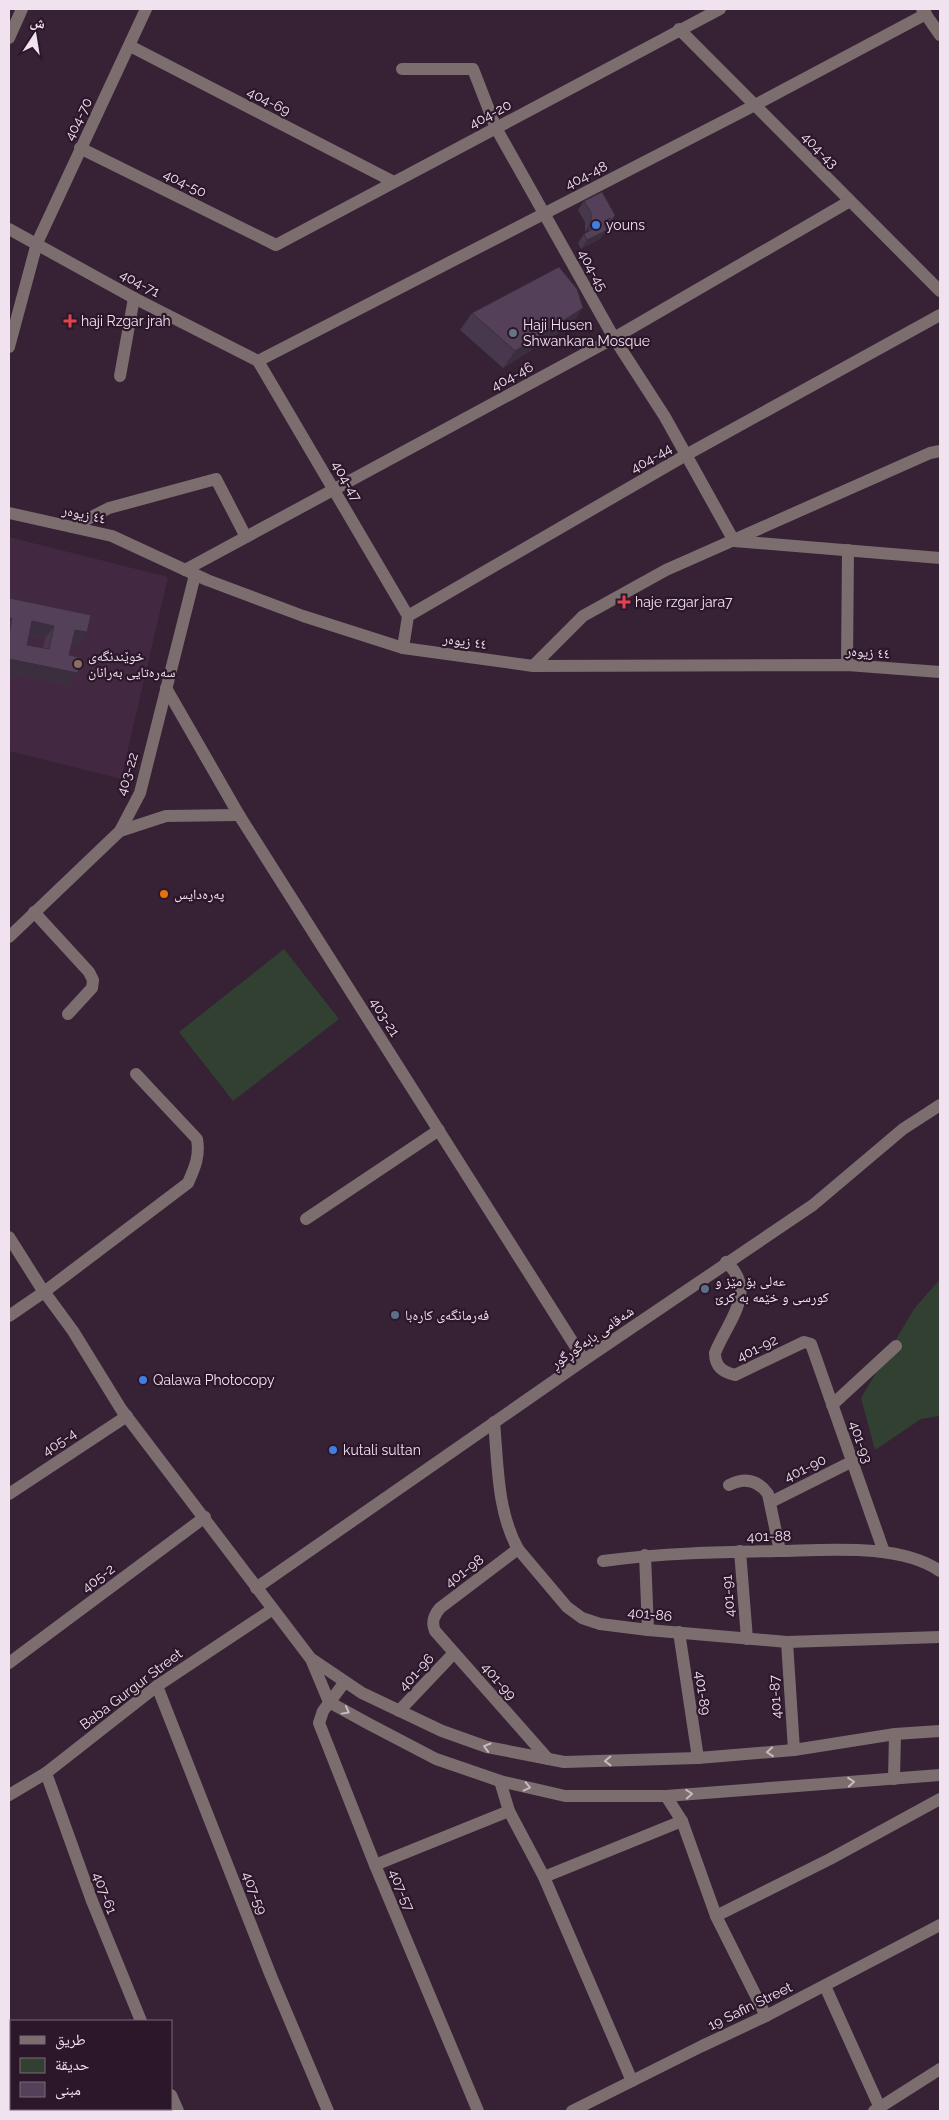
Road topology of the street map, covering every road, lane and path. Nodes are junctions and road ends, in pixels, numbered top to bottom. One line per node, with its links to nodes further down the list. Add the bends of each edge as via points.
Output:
1 (22, 9): 7 (street)
2 (146, 9): 8 (street, 404-70)
3 (720, 9): 5 (street, 404-20)
4 (924, 11): 6 (street); 10 (street, 404-48)
5 (679, 29): 10 (street, 404-43); 11 (street, 404-20)
6 (940, 35)
7 (9, 38)
8 (130, 46): 12 (street, 404-70); 13 (street, 404-69)
9 (402, 69): 11 (street, 404-45, via 473,69)
10 (755, 105): 14 (street, 404-43); 15 (street, 404-48)
11 (496, 128): 13 (street, 404-20); 15 (street, 404-45)
12 (80, 148): 17 (street, 404-70); 18 (street, 404-50)
13 (394, 182): 18 (street, 404-20)
14 (850, 201): 19 (street, 404-43); 22 (street, 404-46)
15 (544, 213): 22 (street, 404-45); 24 (street, 404-48)
16 (9, 229): 17 (street, 404-71)
17 (37, 243): 20 (street, 404-71); 23 (street, 404-70)
18 (276, 245)
19 (940, 291)
20 (134, 298): 24 (street, 404-71); 25 (street)
21 (940, 315): 27 (street, 404-44)
22 (614, 338): 27 (street, 404-45); 28 (street, 404-46)
23 (9, 347)
24 (258, 361): 28 (street, 404-47)
25 (120, 376)
26 (940, 451): 32 (street)
27 (686, 455): 32 (street, 404-45); 36 (street, 404-44)
28 (334, 489): 31 (street, 404-46); 36 (street, 404-47)
29 (9, 513): 30 (street, ٤٤ زیوەر)
30 (72, 527): 31 (street, via 109,508 216,480); 35 (street, ٤٤ زیوەر, via 112,536)
31 (246, 537): 35 (street, 404-46)
32 (734, 540): 33 (street); 39 (street, via 666,570 583,616)
33 (848, 550): 34 (street); 38 (street)
34 (940, 558)
35 (190, 572): 37 (street, ٤٤ زیوەر, via 303,616); 41 (street, 403-22)
36 (408, 616): 37 (street)
37 (403, 648): 39 (street, ٤٤ زیوەر)
38 (847, 665): 39 (street, ٤٤ زیوەر); 40 (street, ٤٤ زیوەر)
39 (534, 666)
40 (940, 672)
41 (166, 688): 42 (street, 403-21); 43 (street, 403-22, via 140,793)
42 (239, 815): 43 (street, via 166,816); 49 (street, 403-21)
43 (120, 831): 44 (street, 403-22)
44 (34, 912): 45 (street, 403-22); 46 (street, via 93,980 92,988)
45 (9, 936)
46 (68, 1014)
47 (136, 1074): 53 (street, via 197,1139 197,1162 188,1183)
48 (940, 1105): 52 (street, شەقامی بابەگوڕگوڕ, via 903,1129 813,1205)
49 (439, 1130): 50 (street); 57 (street, 403-21)
50 (306, 1218)
51 (9, 1237): 53 (street)
52 (726, 1262): 55 (street, 401-92, via 737,1273 742,1295 715,1353 719,1368 736,1375); 57 (street, شەقامی بابەگوڕگوڕ)
53 (44, 1292): 54 (street); 59 (street)
54 (9, 1316)
55 (808, 1342): 58 (street, 401-93, via 813,1346)
56 (896, 1346): 58 (street)
57 (584, 1360): 60 (street, شەقامی بابەگوڕگوڕ)
58 (832, 1405): 61 (street, 401-93)
59 (127, 1416): 63 (street, 405-4); 65 (street)
60 (494, 1422): 66 (street, 401-86, via 504,1515); 73 (street, شەقامی بابەگوڕگوڕ)
61 (851, 1462): 64 (street, 401-90); 69 (street, 401-93)
62 (729, 1484): 64 (street, via 743,1480 756,1483 768,1494)
63 (9, 1494)
64 (771, 1502): 68 (street)
65 (205, 1518): 73 (street); 83 (street, 405-2)
66 (518, 1549): 75 (street, 401-98, via 440,1608); 76 (street, 401-86, via 574,1613 600,1624)
67 (740, 1551): 68 (street, 401-88); 70 (street, 401-88); 79 (street, 401-91)
68 (780, 1551): 69 (street, 401-88)
69 (884, 1552): 72 (street, 401-88)
70 (645, 1555): 71 (street, 401-88); 76 (street)
71 (603, 1561)
72 (938, 1565)
73 (256, 1588): 74 (street)
74 (273, 1609): 82 (street); 85 (street, Baba Gurgur Street)
75 (433, 1620): 81 (street, 401-99, via 435,1631)
76 (648, 1630): 77 (street, 401-86)
77 (679, 1632): 79 (street, 401-86); 91 (street, 401-89)
78 (940, 1637): 80 (street, 401-86)
79 (747, 1639): 80 (street, 401-86)
80 (787, 1642): 90 (street, 401-87)
81 (454, 1653): 87 (street, 401-96); 92 (street, 401-99)
82 (311, 1659): 84 (street); 86 (street)
83 (9, 1663)
84 (344, 1682): 86 (street, 407-57); 87 (street)
85 (157, 1686): 93 (street, Baba Gurgur Street); 114 (street, 407-59)
86 (329, 1702): 96 (street, one-way to 96, via 436,1759); 102 (street, 407-57, via 319,1723)
87 (399, 1711): 92 (street, one-way to 87, via 472,1742)
88 (940, 1732): 89 (street)
89 (895, 1734): 90 (street); 95 (street)
90 (794, 1750): 91 (street, one-way to 91)
91 (698, 1758): 92 (street, one-way to 92, via 564,1762)
92 (548, 1759)
93 (46, 1773): 97 (street, Baba Gurgur Street); 108 (street, 407-61)
94 (940, 1775): 95 (street)
95 (894, 1779): 98 (street, one-way to 95)
96 (500, 1781): 98 (street, one-way to 98, via 565,1796); 100 (street)
97 (9, 1795)
98 (666, 1796): 101 (street)
99 (940, 1799): 104 (street)
100 (509, 1811): 102 (street); 103 (street)
101 (682, 1821): 103 (street); 104 (street)
102 (375, 1865): 115 (street, 407-57)
103 (544, 1877): 110 (street)
104 (716, 1916): 107 (street)
105 (940, 1925): 106 (street, 19 Safin Street)
106 (825, 1986): 107 (street, 19 Safin Street); 112 (street)
107 (766, 2016): 110 (street, 19 Safin Street)
108 (141, 2020)
109 (940, 2069): 112 (street)
110 (632, 2081): 116 (street, 19 Safin Street)
111 (172, 2097): 113 (street)
112 (877, 2110)
113 (178, 2111)
114 (328, 2111)
115 (478, 2111)
116 (572, 2111)

